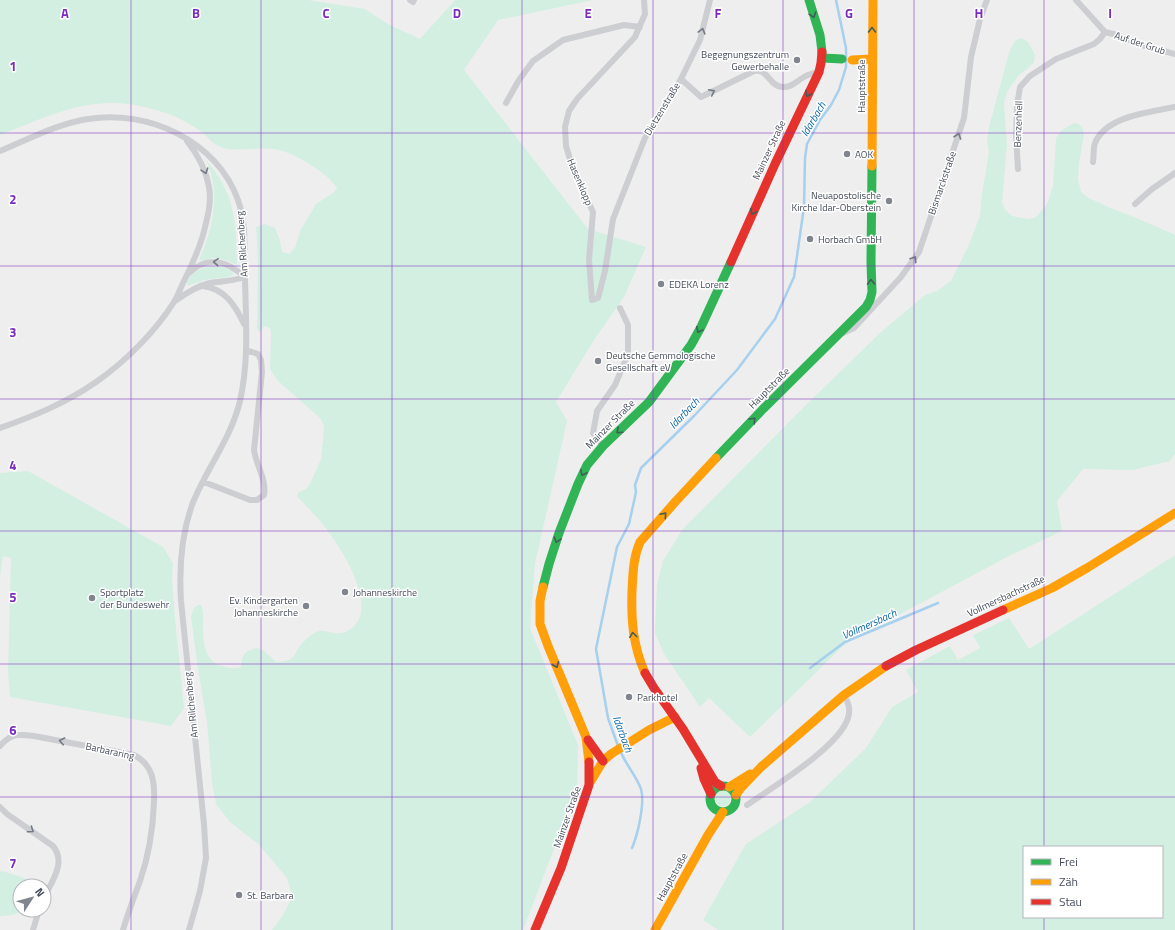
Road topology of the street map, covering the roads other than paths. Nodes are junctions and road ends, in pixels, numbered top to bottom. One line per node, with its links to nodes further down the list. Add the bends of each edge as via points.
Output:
1 (410, 0): 2 (street)
2 (414, 0)
3 (644, 0): 9 (street, Hasenklopp, via 645,14)
4 (710, 0): 15 (street, Dietzenstraße, one-way to 4, via 700,40)
5 (809, 0): 12 (main road, Mainzer Straße, one-way to 12, via 822,44)
6 (873, 0): 13 (main road, Hauptstraße, one-way to 6)
7 (987, 0): 31 (street, Bismarckstraße, one-way to 7, via 854,328 901,277 918,252 964,118 971,57)
8 (1076, 0): 10 (street)
9 (640, 27): 16 (street, via 624,25 563,40 533,62); 24 (street, Hasenklopp, via 636,37 577,99 569,111 565,127 566,146 574,172 593,212 589,260 592,300 598,298)
10 (1105, 32): 11 (street, Auf der Grub); 21 (street, Benzenhell, via 1094,44 1056,59 1030,76 1020,87 1016,136)
11 (1175, 54)
12 (823, 58): 13 (main road); 14 (main road, Mainzer Straße)
13 (872, 59): 31 (main road, Hauptstraße, one-way to 13, via 866,307 872,292)
14 (819, 72): 15 (street, one-way to 14, via 701,97 758,70 783,87); 34 (main road, Mainzer Straße, one-way to 34, via 691,345 648,402)
15 (681, 79): 24 (street, Dietzenstraße, via 645,138)
16 (506, 103)
17 (1175, 107): 20 (street, via 1125,117 1112,124 1095,144)
18 (185, 138): 19 (street, Am Rilchenberg, via 144,122 118,118 89,119 46,131); 25 (street, one-way to 25, via 202,162 210,197 202,240); 26 (street, Am Rilchenberg, via 213,159 234,190 244,228)
19 (0, 151)
20 (1093, 162)
21 (1018, 169)
22 (1175, 173): 23 (street)
23 (1135, 204)
24 (613, 219)
25 (187, 275): 26 (street, one-way to 25, via 230,265 215,262 203,264); 28 (street)
26 (245, 277): 27 (street); 30 (street, Am Rilchenberg)
27 (202, 286): 28 (street); 30 (street, via 215,289 229,298)
28 (174, 302): 33 (street, via 129,356 97,382 58,405)
29 (620, 308): 34 (street, via 628,325 628,354 615,385 596,411 593,433)
30 (245, 326): 32 (street, Am Rilchenberg)
31 (838, 335): 38 (main road, Hauptstraße, one-way to 31, via 645,672 633,637 631,596 637,548 676,501)
32 (246, 350): 35 (street, Am Rilchenberg, via 243,388 236,415); 35 (street, via 258,354 261,360 254,450 264,483 264,495 257,500 250,500)
33 (0, 428)
34 (603, 446): 39 (main road, Mainzer Straße, one-way to 39, via 582,473 549,564 540,601 540,624 545,639)
35 (204, 482): 57 (street, Am Rilchenberg, via 193,504 184,533 180,566 206,858)
36 (1175, 513): 37 (main road, Vollmersbachstraße, via 1058,584 890,663)
37 (844, 695): 43 (main road, Vollmersbachstraße); 49 (street, via 849,704 848,717 827,747)
38 (675, 717): 41 (main road, Hauptstraße); 42 (main road, via 649,730)
39 (586, 737): 42 (main road); 44 (main road, Mainzer Straße, via 590,767)
40 (0, 746): 56 (street, Barbararing, one-way to 40, via 142,874 152,832 154,784 144,761 134,755 45,737 18,735 9,737)
41 (698, 757): 45 (main road, Hauptstraße, via 713,779); 46 (main road, Hauptstraße)
42 (603, 761): 44 (main road)
43 (761, 767): 45 (main road, Vollmersbachstraße); 47 (main road, Vollmersbachstraße)
44 (589, 785): 58 (main road, Mainzer Straße, via 561,868)
45 (725, 786): 46 (main road, via 714,789); 47 (main road)
46 (711, 794): 48 (main road)
47 (736, 795): 51 (main road, via 734,806)
48 (712, 805): 51 (main road); 52 (main road, Hauptstraße)
49 (748, 805)
50 (0, 807): 53 (street, one-way to 53, via 57,851 58,867)
51 (724, 812): 52 (main road, Hauptstraße)
52 (708, 835): 59 (main road, Hauptstraße)
53 (52, 882)
54 (37, 918): 55 (street)
55 (33, 930)
56 (123, 930)
57 (190, 930)
58 (535, 930)
59 (655, 930)

